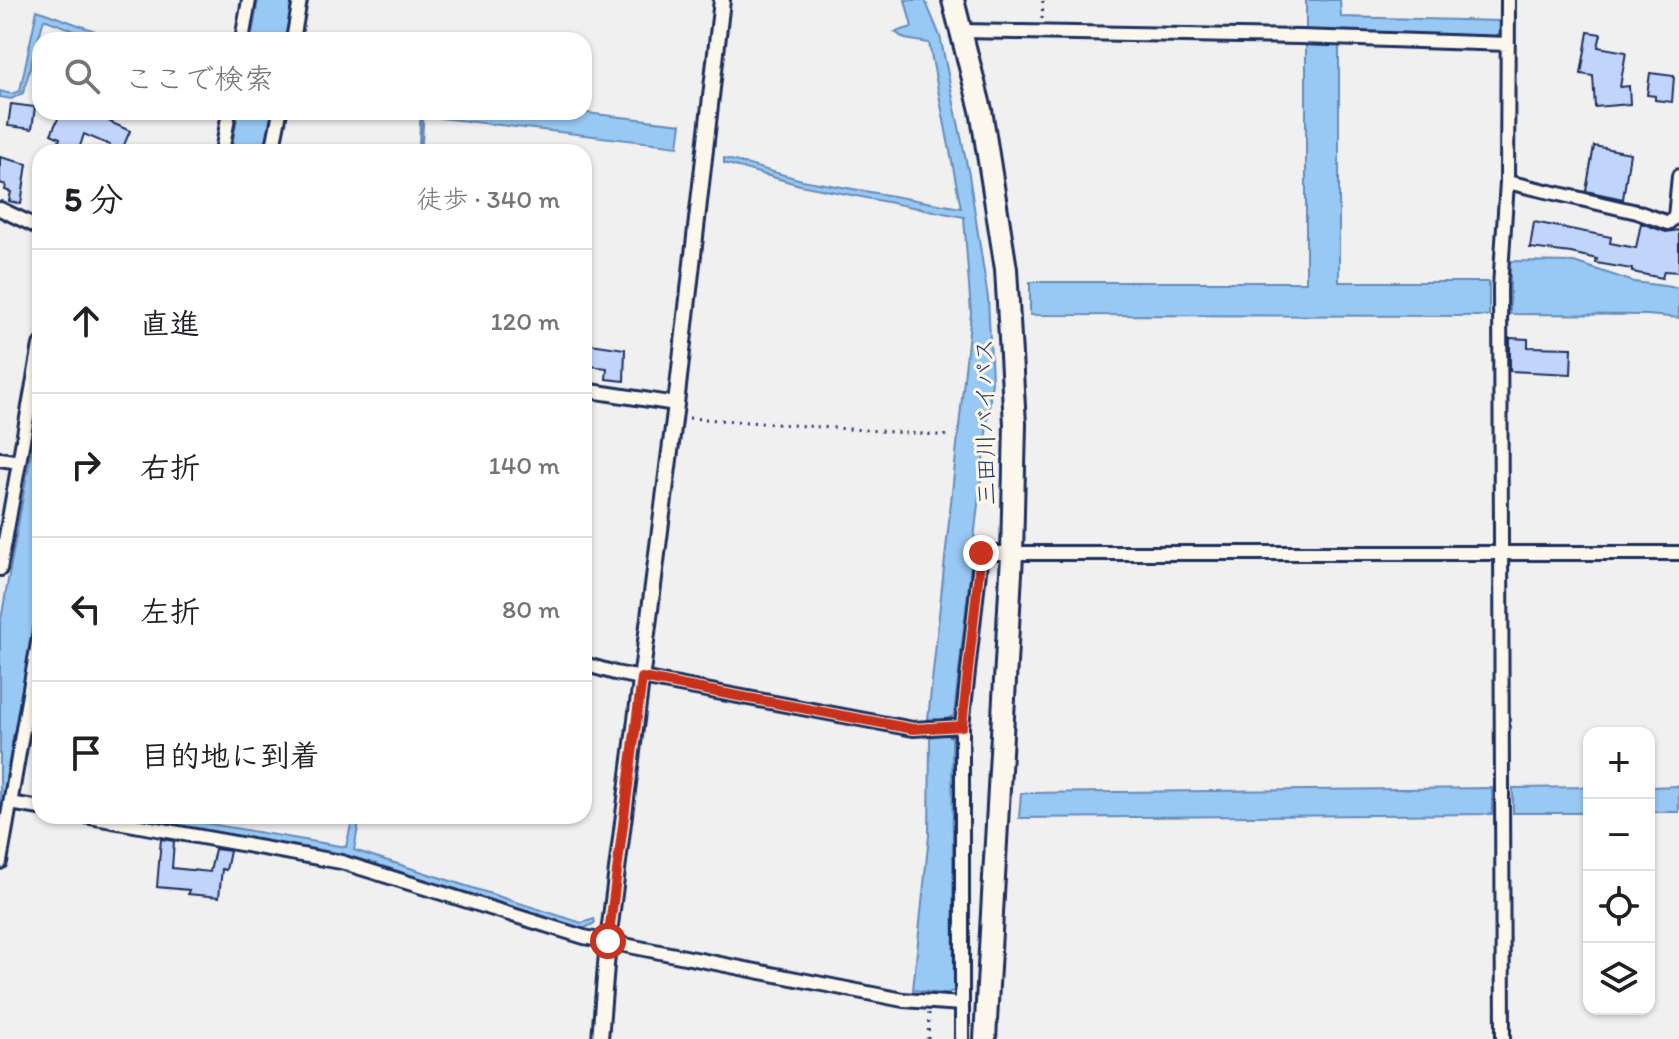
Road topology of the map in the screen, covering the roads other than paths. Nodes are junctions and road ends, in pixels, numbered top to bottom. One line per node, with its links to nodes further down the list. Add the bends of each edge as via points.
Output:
1 (249, 0): 7 (street)
2 (300, 0): 8 (street)
3 (722, 0): 20 (street)
4 (953, 0): 6 (highway, 三田川バイパス)
5 (1508, 0): 9 (street)
6 (962, 31): 9 (street); 25 (highway, 三田川バイパス, via 981,110 1006,269 1015,424)
7 (243, 32)
8 (294, 32)
9 (1508, 44): 15 (street)
10 (228, 120): 12 (street)
11 (278, 120): 13 (street)
12 (223, 144)
13 (274, 144)
14 (1679, 176): 15 (street, via 1675,217 1668,223)
15 (1507, 182): 23 (street, via 1500,287)
16 (0, 209): 17 (street)
17 (32, 223)
18 (32, 390): 22 (street)
19 (592, 392): 20 (street)
20 (676, 410): 29 (street)
21 (0, 459): 22 (street)
22 (19, 462): 26 (street)
23 (1501, 553): 24 (street); 25 (street); 41 (street)
24 (1679, 553)
25 (1012, 555): 30 (street, via 981,553); 40 (highway, 三田川バイパス)
26 (0, 569)
27 (592, 666): 29 (street)
28 (32, 677): 31 (street)
29 (642, 678): 30 (street, via 913,729); 36 (street)
30 (962, 726): 37 (street)
31 (10, 803): 32 (street); 34 (street)
32 (32, 807)
33 (129, 824): 36 (street, via 341,862)
34 (2, 836): 35 (street)
35 (0, 862)
36 (608, 941): 37 (street, via 903,1000); 38 (street)
37 (962, 1004): 39 (street)
38 (600, 1039)
39 (962, 1039)
40 (985, 1039)
41 (1503, 1039)

